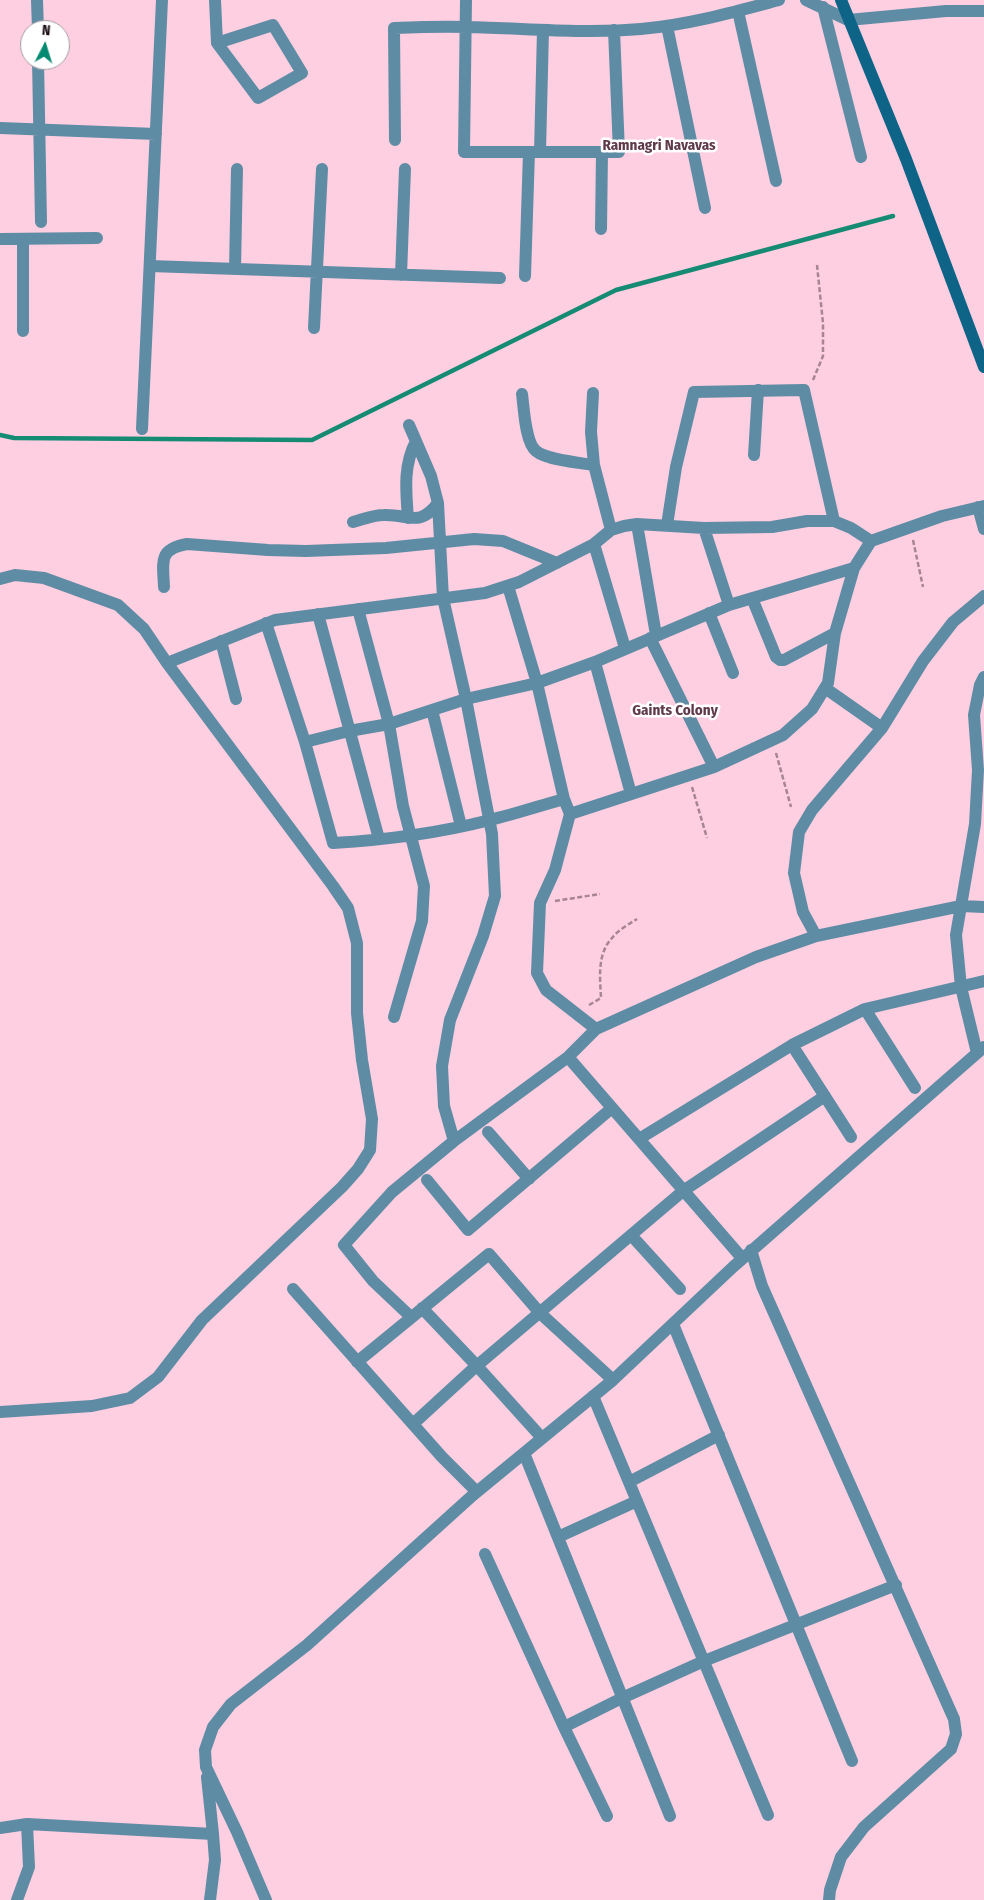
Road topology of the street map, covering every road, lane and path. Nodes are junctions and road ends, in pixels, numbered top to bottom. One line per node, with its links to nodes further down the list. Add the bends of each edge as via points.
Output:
1 (37, 0): 11 (street)
2 (162, 0): 21 (street)
3 (215, 0): 17 (street)
4 (466, 0): 14 (street)
5 (779, 0): 9 (street)
6 (806, 0): 8 (street)
7 (841, 0): 12 (street)
8 (823, 6): 12 (street); 25 (street)
9 (738, 11): 13 (street); 29 (street)
10 (984, 11): 12 (street, via 946,10)
11 (38, 20)
12 (848, 20): 45 (street, via 906,159)
13 (667, 26): 16 (street); 30 (street)
14 (465, 27): 15 (street); 22 (street, via 394,28); 23 (street, via 464,152)
15 (543, 30): 16 (street); 23 (street)
16 (614, 30): 24 (street, via 619,152)
17 (217, 43): 17 (street, via 258,98 302,73 273,25)
18 (38, 70): 20 (street)
19 (0, 128): 20 (street)
20 (39, 129): 21 (street); 31 (street)
21 (156, 134): 37 (street)
22 (395, 140)
23 (534, 152): 24 (street); 41 (street)
24 (602, 152): 32 (street)
25 (861, 157)
26 (322, 169): 39 (street)
27 (405, 169): 40 (street)
28 (237, 170): 38 (street)
29 (776, 181)
30 (706, 208)
31 (41, 222)
32 (601, 229)
33 (97, 238): 35 (street)
34 (0, 239): 35 (street)
35 (23, 239): 44 (street)
36 (817, 264): 47 (path, via 823,356 811,383)
37 (150, 266): 38 (street); 51 (street)
38 (236, 269): 39 (street)
39 (317, 272): 40 (street); 43 (street)
40 (401, 275): 42 (street)
41 (524, 276)
42 (500, 278)
43 (314, 328)
44 (24, 330)
45 (984, 366)
46 (758, 390): 47 (street); 53 (street); 61 (street, via 694,392 676,467)
47 (804, 390): 58 (street)
48 (593, 393): 54 (street, via 591,432)
49 (522, 394): 54 (street, via 529,441 536,451 545,456)
50 (409, 425): 52 (street)
51 (142, 429)
52 (416, 440): 55 (street); 57 (street, via 406,468)
53 (754, 455)
54 (594, 466): 65 (street)
55 (438, 503): 57 (street, via 430,513); 67 (street)
56 (981, 507): 62 (street); 64 (street)
57 (408, 518): 59 (street, via 371,516)
58 (834, 521): 63 (street, via 807,521 772,527); 66 (street)
59 (353, 522)
60 (637, 524): 61 (street); 65 (street); 84 (street)
61 (667, 525): 63 (street)
62 (910, 526): 66 (street); 74 (path)
63 (704, 528): 78 (street)
64 (984, 529)
65 (611, 530): 68 (street)
66 (871, 541): 70 (street)
67 (440, 542): 69 (street, via 503,541); 73 (street, via 306,551 187,544 168,550 163,557); 76 (street)
68 (594, 544): 69 (street); 86 (street)
69 (556, 563): 72 (street)
70 (854, 568): 77 (street); 83 (street)
71 (0, 579): 88 (street, via 15,575 44,578 118,605 144,629)
72 (508, 586): 76 (street, via 485,593); 91 (street)
73 (164, 587)
74 (923, 587)
75 (984, 596): 98 (street, via 953,622 923,661)
76 (442, 598): 79 (street); 93 (street)
77 (752, 598): 78 (street); 83 (street, via 780,660)
78 (729, 605): 80 (street)
79 (358, 609): 81 (street); 97 (street)
80 (709, 613): 84 (street); 89 (street)
81 (318, 614): 82 (street); 99 (street)
82 (266, 623): 85 (street); 101 (street)
83 (835, 633): 92 (street)
84 (653, 636): 86 (street); 102 (street)
85 (221, 641): 88 (street); 94 (street)
86 (625, 648): 87 (street)
87 (595, 662): 91 (street); 104 (street)
88 (167, 663): 151 (street, via 348,908 357,943 357,1013 372,1119 370,1150 342,1187 202,1320 158,1377 130,1398 92,1406)
89 (733, 673)
90 (984, 676): 95 (street, via 980,685)
91 (537, 683): 93 (street); 105 (street)
92 (825, 688): 98 (street); 100 (street, via 812,709 783,735)
93 (466, 699): 96 (street); 108 (street)
94 (236, 700)
95 (980, 701): 109 (street, via 974,715)
96 (432, 710): 97 (street); 110 (street)
97 (389, 724): 99 (street); 111 (street)
98 (882, 728): 119 (street, via 812,810 799,832 794,873 803,912)
99 (349, 731): 101 (street); 113 (street)
100 (772, 740): 102 (street); 106 (path)
101 (304, 742): 113 (street, via 333,843)
102 (714, 768): 103 (street)
103 (688, 776): 104 (street); 112 (path)
104 (631, 794): 107 (street)
105 (564, 799): 107 (street); 108 (street)
106 (791, 807)
107 (570, 814): 115 (street, via 555,870)
108 (489, 820): 110 (street); 135 (street, via 495,896 450,1020 442,1066 444,1106)
109 (979, 823): 116 (street)
110 (461, 826): 111 (street)
111 (410, 836): 113 (street); 124 (street, via 424,886 422,921)
112 (708, 838)
113 (379, 839)
114 (600, 894): 115 (path)
115 (540, 903): 123 (street, via 538,973 546,990)
116 (961, 906): 117 (street); 119 (street); 121 (street, via 956,935)
117 (984, 907)
118 (637, 919): 123 (path, via 613,936 606,946 602,958 601,998)
119 (816, 936): 125 (street, via 756,957)
120 (984, 981): 121 (street)
121 (961, 987): 122 (street); 127 (street)
122 (865, 1009): 126 (street); 129 (street)
123 (577, 1013): 125 (street)
124 (394, 1017)
125 (596, 1029): 128 (street)
126 (792, 1045): 130 (street); 134 (street)
127 (981, 1050): 140 (street)
128 (568, 1057): 131 (street); 135 (street)
129 (915, 1088)
130 (825, 1096): 133 (street); 138 (street)
131 (612, 1108): 134 (street); 136 (street)
132 (488, 1132): 136 (street)
133 (851, 1137)
134 (638, 1139): 138 (street)
135 (454, 1141): 145 (street, via 392,1192 344,1245 373,1281)
136 (529, 1179): 137 (street, via 468,1230)
137 (427, 1180)
138 (683, 1191): 139 (street); 140 (street)
139 (631, 1235): 142 (street); 144 (street)
140 (747, 1254): 146 (street); 161 (street)
141 (293, 1288): 147 (street)
142 (680, 1289)
143 (422, 1308): 144 (street, via 489,1254); 145 (street); 148 (street)
144 (540, 1313): 148 (street); 149 (street)
145 (411, 1317): 147 (street)
146 (673, 1324): 149 (street); 153 (street)
147 (357, 1362): 152 (street)
148 (477, 1366): 152 (street); 154 (street)
149 (613, 1380): 150 (street)
150 (593, 1396): 154 (street); 156 (street)
151 (0, 1412)
152 (413, 1424): 157 (street)
153 (719, 1435): 156 (street); 162 (street)
154 (542, 1438): 155 (street)
155 (524, 1453): 157 (street); 159 (street)
156 (629, 1482): 158 (street)
157 (477, 1492): 167 (street, via 306,1645 231,1704 213,1727 205,1750)
158 (637, 1501): 159 (street); 163 (street)
159 (558, 1537): 164 (street)
160 (485, 1554): 165 (street)
161 (896, 1585): 162 (street); 177 (street, via 954,1719 956,1734 951,1749 864,1827 841,1857)
162 (796, 1625): 163 (street); 166 (street)
163 (704, 1661): 164 (street); 170 (street)
164 (622, 1698): 165 (street); 169 (street)
165 (564, 1727): 168 (street)
166 (852, 1760)
167 (206, 1767): 173 (street); 176 (street)
168 (607, 1816)
169 (670, 1816)
170 (768, 1816)
171 (27, 1824): 172 (street); 173 (street); 174 (street, via 29,1867)
172 (0, 1828)
173 (213, 1834): 175 (street, via 215,1860)
174 (17, 1900)
175 (210, 1900)
176 (266, 1900)
177 (829, 1900)

